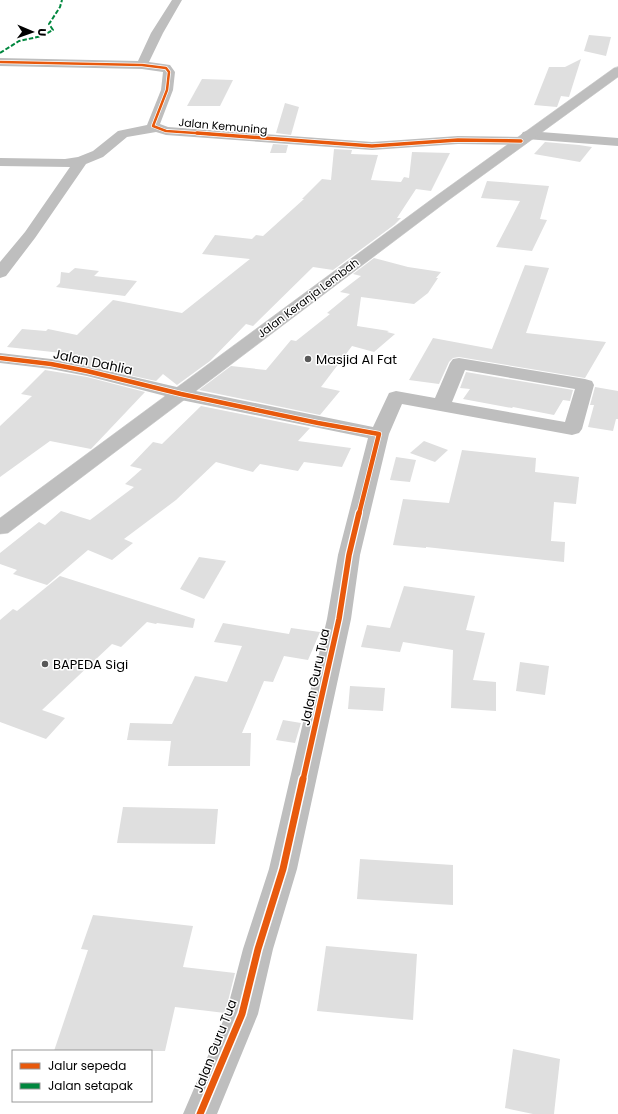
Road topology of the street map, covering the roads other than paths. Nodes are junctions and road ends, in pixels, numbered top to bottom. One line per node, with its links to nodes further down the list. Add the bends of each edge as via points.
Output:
1 (177, 0): 3 (street)
2 (0, 62): 3 (street)
3 (142, 65): 5 (street, via 163,68 169,72 167,90)
4 (618, 71): 6 (street, Jalan Keranja Lembah)
5 (154, 128): 6 (street, Jalan Kemuning, via 365,146); 8 (street, Jalan Kemuning, via 123,134 98,154)
6 (525, 138): 7 (street, Jalan Kemuning); 12 (street, Jalan Keranja Lembah)
7 (618, 142)
8 (81, 161): 9 (street, Jalan Kemuning); 10 (street, via 30,235)
9 (0, 162)
10 (0, 273)
11 (0, 358): 12 (street, Jalan Dahlia, via 87,371)
12 (181, 394): 14 (street, via 318,424); 15 (street, Jalan Keranja Lembah)
13 (441, 406): 13 (street, via 572,429 585,385 459,363); 14 (street, Jalan Guru Tua, via 396,397)
14 (379, 434): 16 (street, Jalan Guru Tua, via 350,555 339,619 283,869 258,949 242,1014)
15 (0, 528)
16 (200, 1114)

